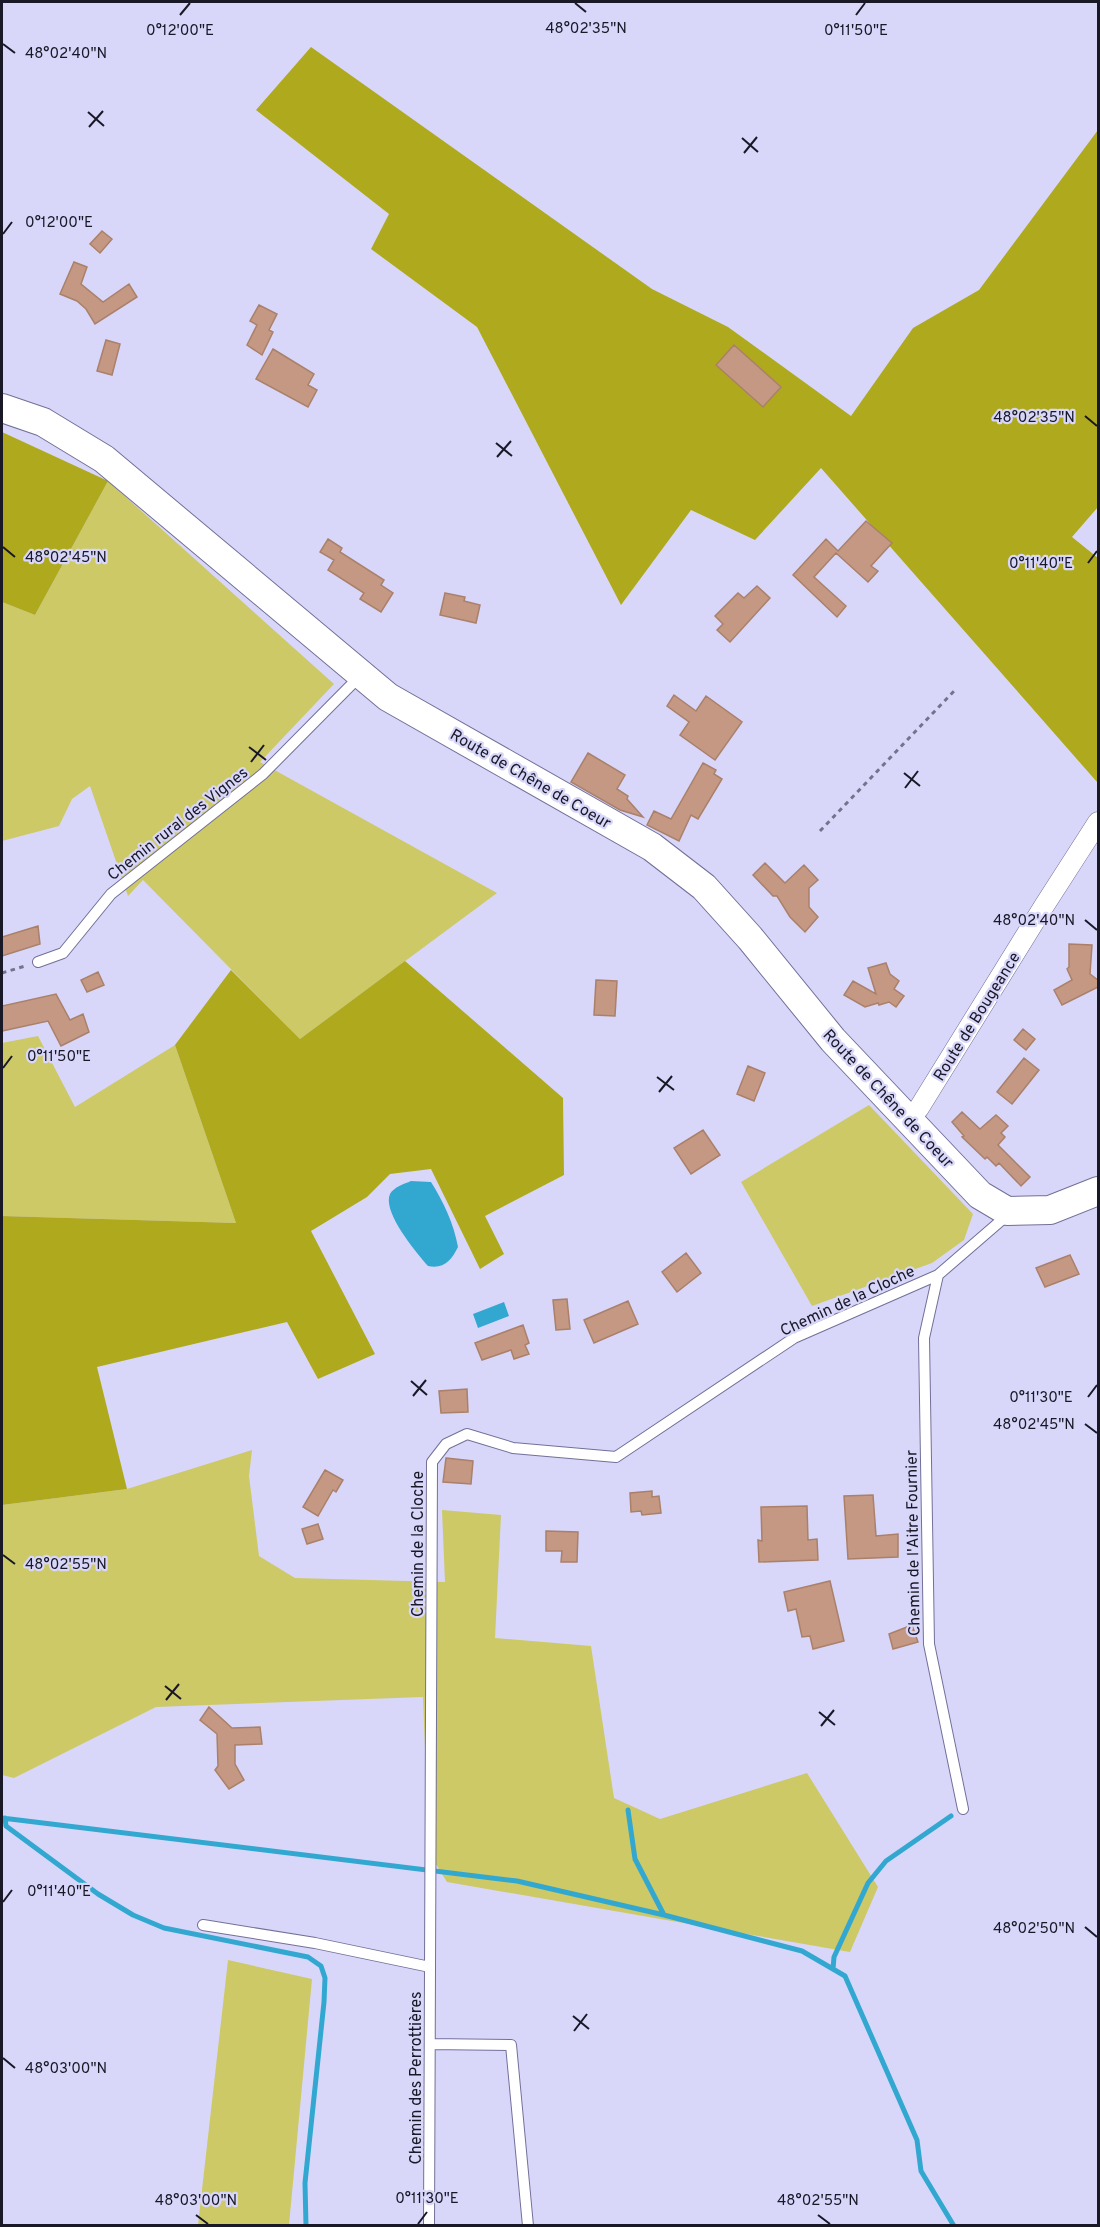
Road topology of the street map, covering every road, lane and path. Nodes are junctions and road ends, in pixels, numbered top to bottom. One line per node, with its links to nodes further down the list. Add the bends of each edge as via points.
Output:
1 (2, 408): 2 (street, Route de Chêne de Coeur, via 43,422 104,459)
2 (361, 675): 6 (lane, Chemin rural des Vignes, via 263,774 111,894 63,953); 8 (street, Route de Chêne de Coeur, via 388,697 652,848 704,888 833,1040)
3 (956, 689): 5 (path)
4 (1098, 822): 8 (street, Route de Bougeance)
5 (820, 831)
6 (38, 962): 7 (path)
7 (2, 974)
8 (910, 1119): 10 (street, Route de Chêne de Coeur, via 980,1195)
9 (1098, 1191): 10 (street, via 1050,1210)
10 (1007, 1211): 11 (lane, Chemin de la Cloche, via 1005,1218)
11 (938, 1275): 12 (lane, Chemin de l'Aitre Fournier, via 924,1338 929,1644); 14 (lane, Chemin de la Cloche, via 794,1338 616,1457 513,1448 467,1434 446,1444 432,1462)
12 (963, 1809)
13 (203, 1925): 14 (lane)
14 (430, 1967): 15 (lane, Chemin des Perrottières)
15 (430, 2044): 16 (lane, Chemin des Perrottières); 17 (lane, via 511,2045)
16 (429, 2226)
17 (528, 2226)

